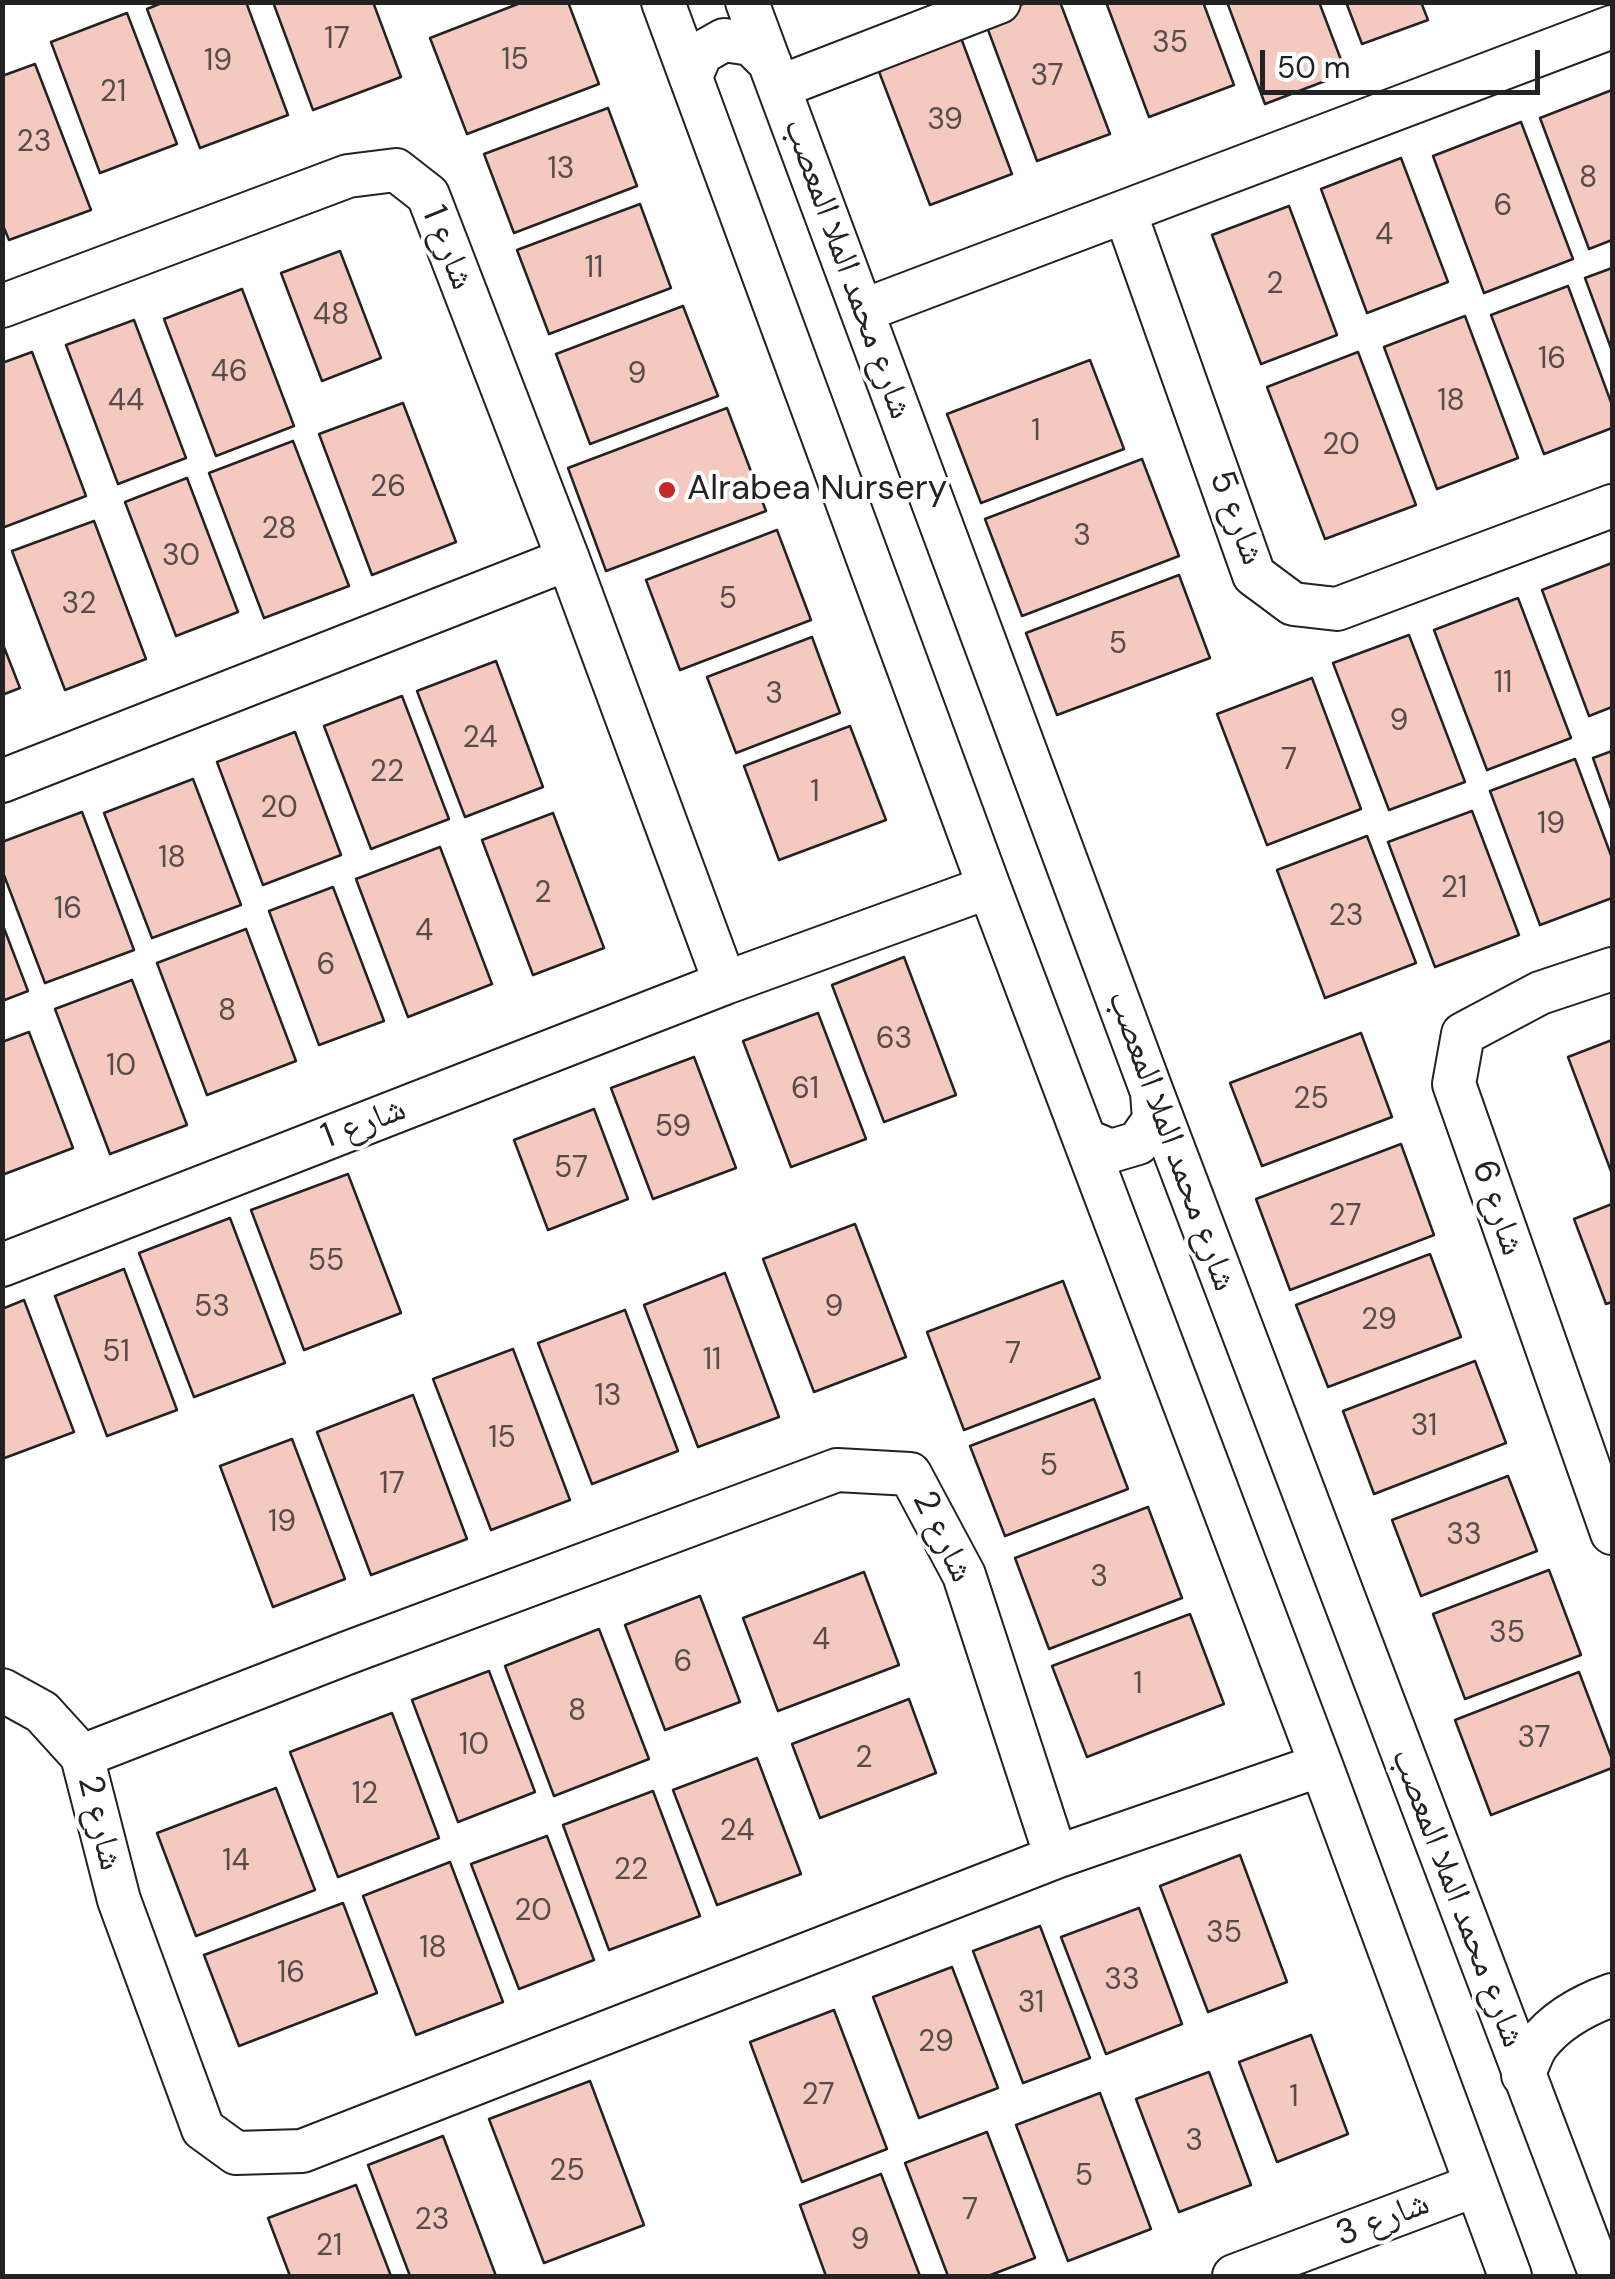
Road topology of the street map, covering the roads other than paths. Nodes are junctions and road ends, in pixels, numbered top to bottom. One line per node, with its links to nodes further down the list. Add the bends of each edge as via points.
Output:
1 (664, 2): 6 (street)
2 (747, 2): 5 (street, شارع محمد الملا المعصب)
3 (999, 2): 5 (street)
4 (1612, 27): 7 (street)
5 (774, 75): 6 (street, via 751,44 724,40 701,53); 9 (street, شارع محمد الملا المعصب)
6 (691, 77): 13 (street)
7 (1125, 212): 9 (street); 10 (street, شارع 5, via 1254,575 1293,604 1337,609)
8 (2, 306): 11 (street, شارع 1, via 348,176 396,170 428,195)
9 (862, 310): 16 (street, شارع محمد الملا المعصب)
10 (1612, 506)
11 (568, 559): 12 (street); 15 (street, شارع 1)
12 (2, 781)
13 (989, 887): 15 (street, شارع 1); 17 (street)
14 (1612, 969): 19 (street, شارع 6, via 1540,993 1464,1034 1454,1084)
15 (725, 983): 18 (street, شارع 1)
16 (1152, 1092): 17 (street, via 1154,1120 1138,1143 1111,1151); 24 (street, شارع محمد الملا المعصب)
17 (1085, 1140): 22 (street)
18 (2, 1265)
19 (1612, 1533)
20 (2, 1690): 21 (street, via 42,1712)
21 (82, 1756): 23 (street, شارع 2, via 837,1470 910,1474 964,1575); 23 (street, شارع 2, via 119,1900 203,2129 236,2153 302,2151)
22 (1321, 1765): 23 (street, شارع 2); 27 (street)
23 (1056, 1856)
24 (1492, 1988): 25 (street, via 1548,2006); 26 (street, شارع محمد الملا المعصب)
25 (1599, 2000): 26 (street, via 1556,2026 1536,2046)
26 (1523, 2075): 30 (street, شارع محمد الملا المعصب)
27 (1476, 2185): 28 (street, شارع 3); 29 (street)
28 (1234, 2276)
29 (1510, 2276)
30 (1601, 2276)

